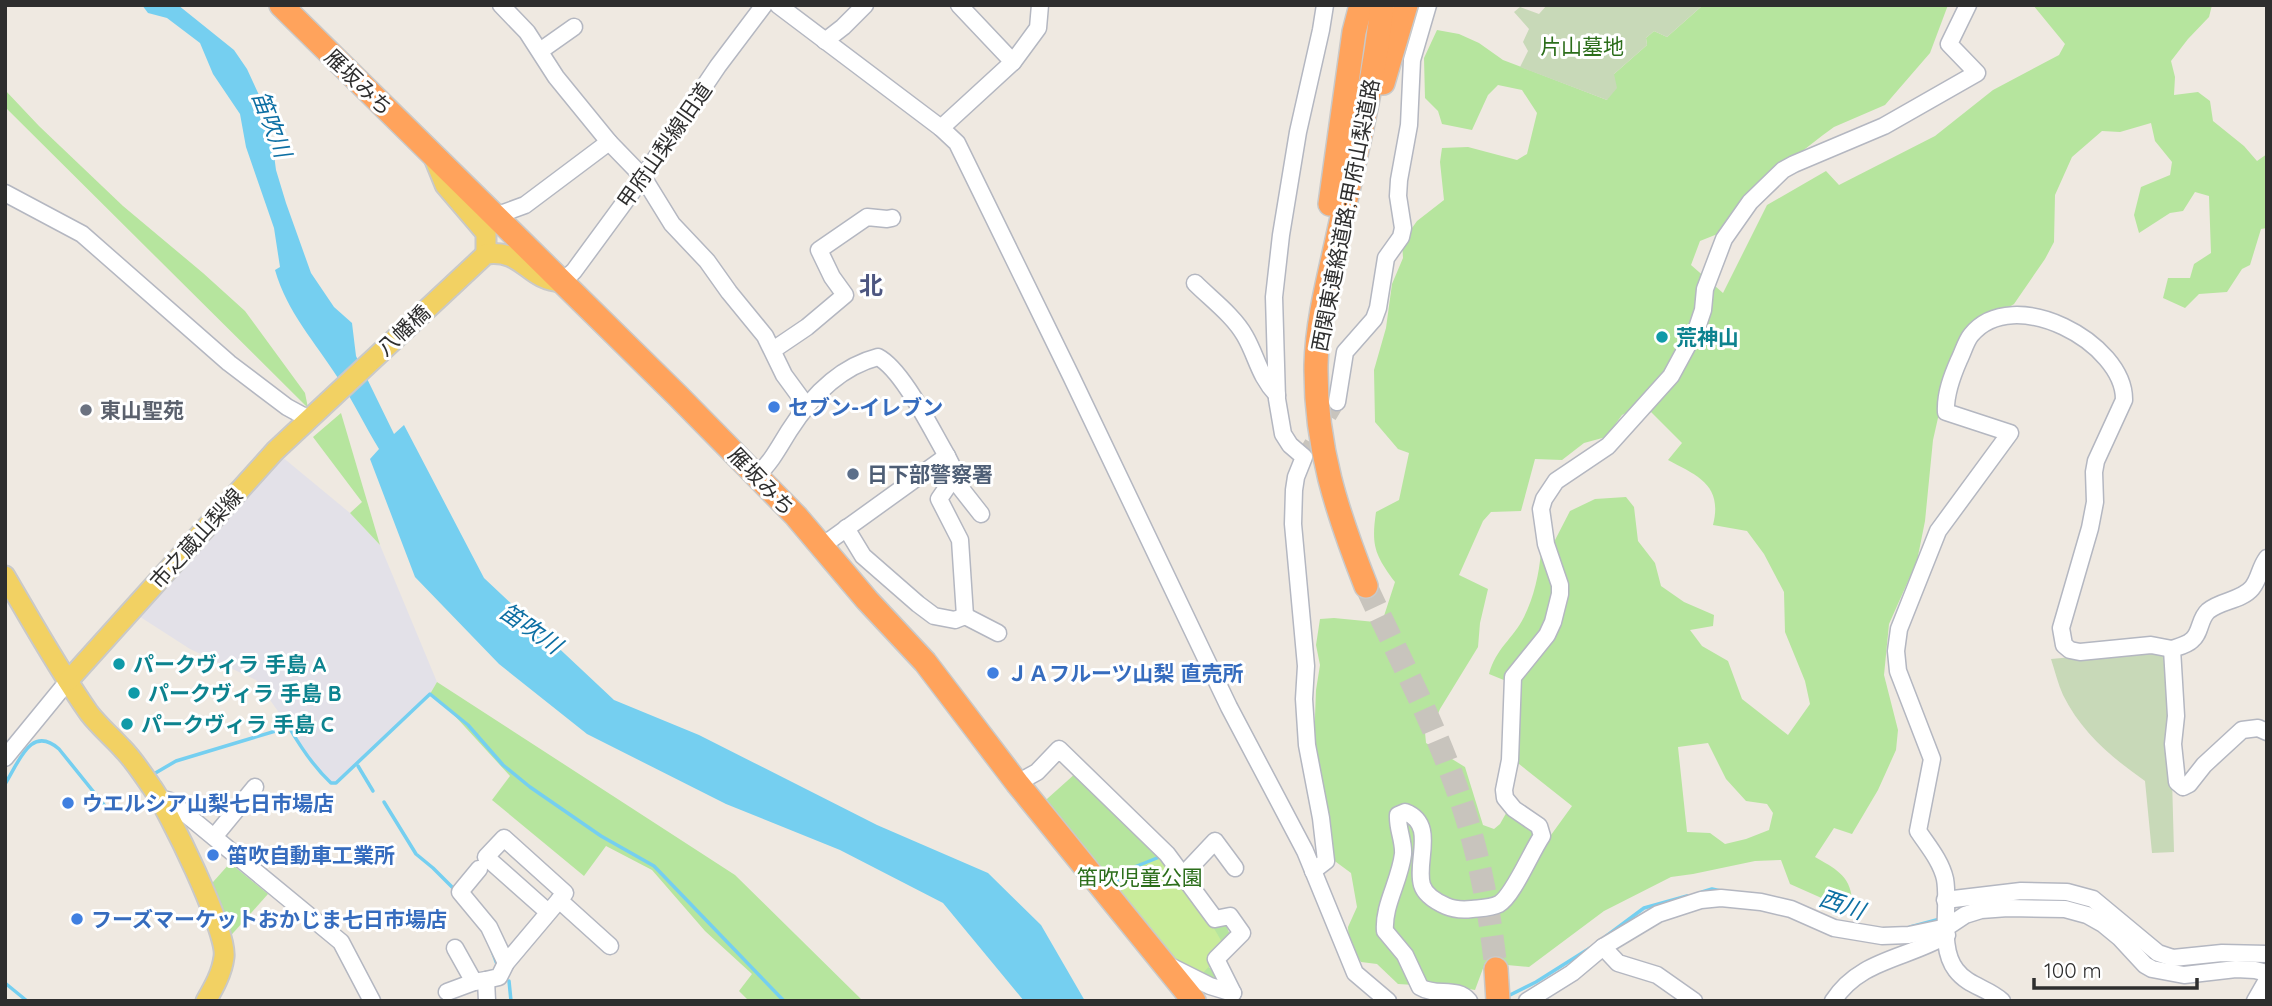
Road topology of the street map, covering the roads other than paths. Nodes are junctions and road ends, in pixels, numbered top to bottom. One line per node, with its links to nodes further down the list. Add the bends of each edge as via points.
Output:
1 (281, 5): 20 (highway, 雁坂みち)
2 (501, 5): 16 (street)
3 (764, 5): 21 (street, 甲府山梨線旧道)
4 (778, 5): 15 (street)
5 (865, 5): 15 (street)
6 (959, 5): 17 (street)
7 (1040, 5): 17 (street, via 1038,28)
8 (1325, 5): 31 (street, via 1298,132 1277,270 1273,326)
9 (1361, 5): 30 (highway, via 1319,271)
10 (1382, 5): 28 (highway, 西関東連絡道路;甲府山梨道路, via 1365,114)
11 (1406, 5): 28 (highway)
12 (1428, 5): 33 (street, via 1412,60 1409,125 1399,180 1404,228 1386,258 1374,319 1345,352)
13 (1968, 5): 78 (street, via 1949,44 1977,73 1884,126 1794,164 1770,182 1724,239 1705,289 1698,328 1671,376 1608,446 1556,481 1544,499 1546,544 1560,594 1546,635 1513,677 1510,760 1504,790 1508,803 1539,826 1542,836 1503,901 1460,910 1438,902 1423,889 1421,828 1411,814 1398,815 1403,854 1385,931 1405,955 1420,988 1464,994)
14 (574, 27): 16 (street)
15 (825, 41): 18 (street)
16 (540, 51): 19 (street, via 556,78)
17 (1013, 62): 18 (street)
18 (941, 128): 57 (street, via 957,143)
19 (609, 142): 21 (street); 23 (street, via 526,205)
20 (433, 154): 23 (highway, 雁坂みち); 25 (main road, via 445,185 486,233)
21 (643, 177): 26 (street, 甲府山梨線旧道); 29 (street, via 672,224 707,261)
22 (5, 193): 35 (street, via 82,234 229,363)
23 (495, 216): 26 (highway, 雁坂みち)
24 (892, 218): 29 (street, via 867,216 819,250 845,295)
25 (482, 258): 26 (main road, via 515,257 543,279); 32 (main road, 八幡橋)
26 (562, 282): 38 (highway, 雁坂みち)
27 (1195, 283): 31 (street, via 1238,326 1265,383)
28 (1321, 315): 30 (highway, 西関東連絡道路;甲府山梨道路)
29 (773, 351): 34 (street, via 783,375)
30 (1316, 364): 44 (highway, 西関東連絡道路;甲府山梨道路, via 1319,423 1329,480)
31 (1277, 395): 57 (street, via 1283,434 1304,457 1294,489 1293,524 1306,666 1307,745 1326,861)
32 (329, 399): 35 (main road, 市之蔵山梨線)
33 (1337, 402)
34 (806, 405): 36 (street, via 864,361 878,357 909,391); 38 (street)
35 (309, 419): 48 (main road, 市之蔵山梨線)
36 (947, 456): 37 (street); 40 (street)
37 (956, 474): 39 (street, via 959,486); 45 (street, via 939,499 960,540)
38 (757, 475): 41 (highway, 雁坂みち)
39 (981, 514)
40 (846, 528): 41 (street); 45 (street, via 863,556 934,616 955,620)
41 (822, 546): 51 (highway, 雁坂みち, via 925,662)
42 (2267, 558): 47 (street, via 2250,591 2207,611 2196,637)
43 (6, 577): 48 (main road)
44 (1366, 586)
45 (965, 616): 46 (street)
46 (998, 633)
47 (2172, 649): 49 (street, via 2173,744 2179,786 2189,784 2242,730); 59 (street, via 2151,645 2080,652 2064,645 2061,628 2095,502 2096,461 2124,400 2124,389 2119,376 2087,340 2049,319 2011,315 1989,321 1970,335 1945,400 1946,412 2010,433 1938,531 1899,629 1896,651 1898,671 1933,759 1918,831 1941,868)
48 (68, 681): 50 (street); 53 (main road)
49 (2267, 732)
50 (5, 758)
51 (1017, 783): 58 (street, via 1037,772 1059,749); 69 (highway, 雁坂みち)
52 (255, 787): 54 (street)
53 (159, 798): 54 (street, via 170,801); 73 (main road, via 213,913 224,947 218,978)
54 (214, 837): 74 (street, via 341,942)
55 (1236, 868): 58 (street, via 1215,841)
56 (479, 869): 66 (street, via 460,892 489,927)
57 (1313, 871): 77 (street, via 1355,973)
58 (1183, 875): 69 (street, via 1215,919 1230,916 1242,933 1216,959 1233,993 1172,967)
59 (1945, 900): 61 (street); 65 (street, via 2021,891 2067,892 2093,899 2158,953 2174,958)
60 (554, 906): 60 (street, via 486,857 504,838 565,893); 62 (street); 66 (street)
61 (1947, 931): 63 (street, via 1882,936 1834,928 1791,909 1721,898 1658,914); 68 (street, via 1965,915 1981,911 2065,909 2103,924 2152,969 2184,975 2236,969); 82 (street, via 1928,946 1856,975); 83 (street, via 1947,950 1955,969 1966,981)
62 (610, 946)
63 (1603, 947): 80 (street); 81 (street, via 1618,963 1657,975)
64 (455, 948): 71 (street)
65 (2267, 954)
66 (506, 963): 71 (street, via 499,977)
67 (1496, 969): 79 (highway)
68 (2267, 973)
69 (1171, 974): 76 (highway, 雁坂みち)
70 (2267, 980): 84 (street)
71 (480, 981): 72 (street); 75 (street)
72 (447, 992)
73 (206, 1001)
74 (372, 1001)
75 (487, 1001)
76 (1194, 1001)
77 (1388, 1001)
78 (1469, 1001)
79 (1498, 1001)
80 (1527, 1001)
81 (1694, 1001)
82 (1833, 1001)
83 (2002, 1001)
84 (2255, 1001)

